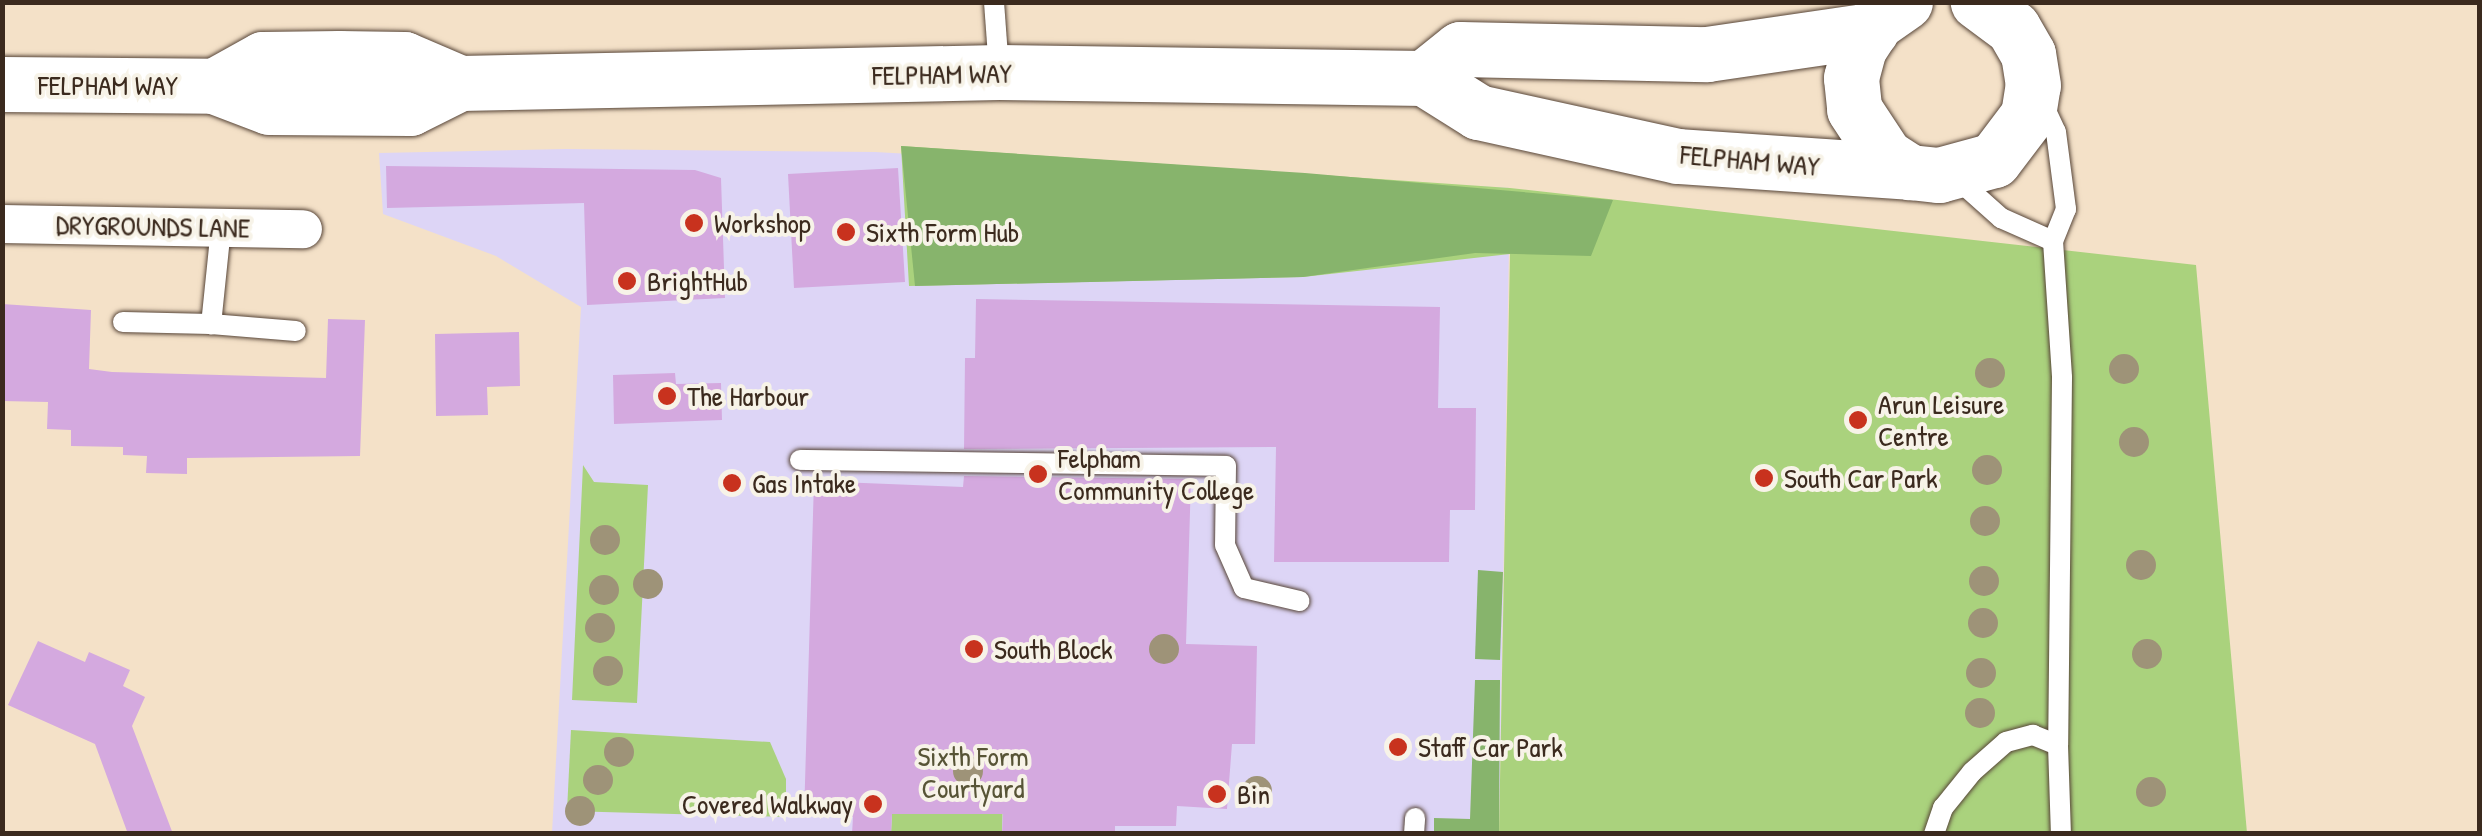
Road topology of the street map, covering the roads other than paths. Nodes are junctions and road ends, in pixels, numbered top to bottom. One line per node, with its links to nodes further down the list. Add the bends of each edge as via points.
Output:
1 (994, 2): 5 (lane)
2 (1978, 2): 4 (main road)
3 (1890, 13): 6 (main road, via 1706,54 1460,49); 8 (main road, via 1851,78 1854,109 1866,135)
4 (2033, 47): 8 (main road, FELPHAM WAY, via 2028,115 2014,140 1994,160); 12 (lane, via 2056,132 2066,210)
5 (999, 72): 6 (main road, FELPHAM WAY); 7 (main road, FELPHAM WAY, via 460,82 410,108 270,107 214,86)
6 (1424, 78): 8 (main road, FELPHAM WAY, via 1478,112 1678,156)
7 (2, 84)
8 (1931, 173): 12 (lane)
9 (2, 224): 10 (street, DRYGROUNDS LANE)
10 (221, 228): 11 (street, DRYGROUNDS LANE); 14 (lane)
11 (303, 229)
12 (2052, 241): 18 (lane, via 2062,378)
13 (123, 322): 14 (lane)
14 (211, 324): 15 (lane)
15 (296, 330)
16 (800, 460): 17 (lane, via 1226,466 1225,545 1244,588)
17 (1300, 601)
18 (2058, 745): 19 (lane, via 2033,735 2006,742 1943,808); 20 (lane)
19 (1934, 834)
20 (2062, 834)

